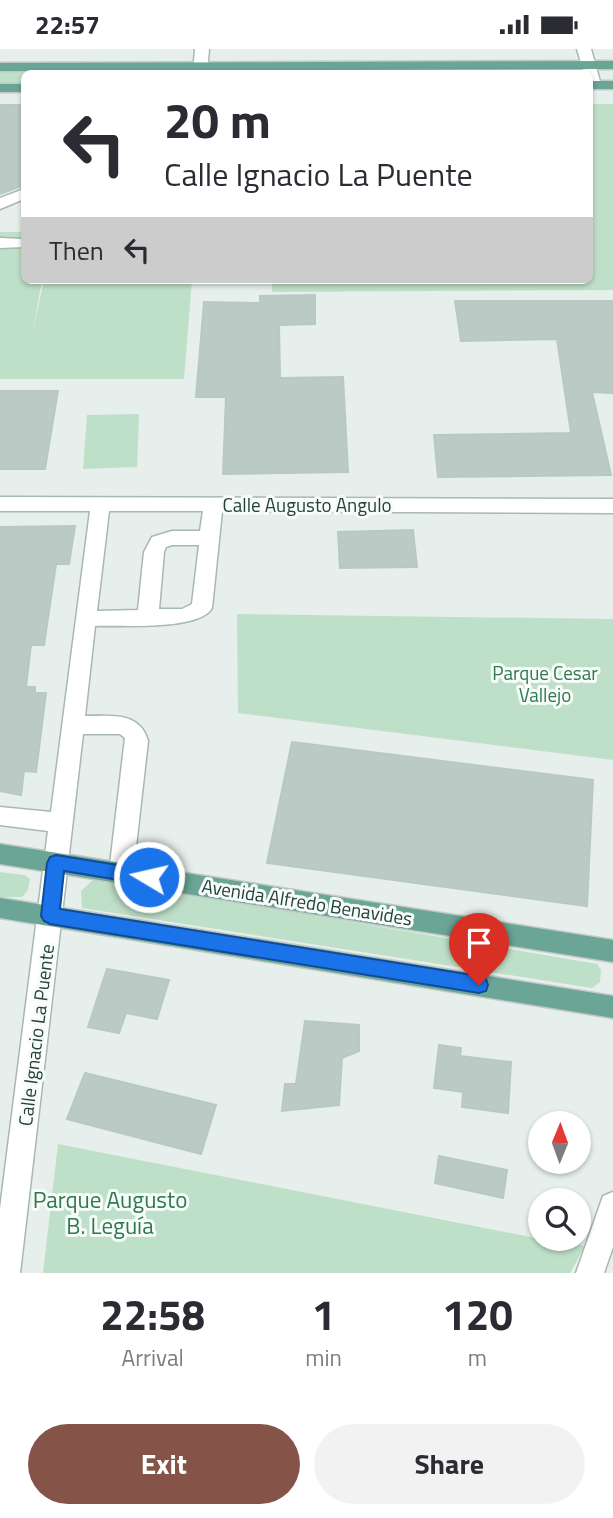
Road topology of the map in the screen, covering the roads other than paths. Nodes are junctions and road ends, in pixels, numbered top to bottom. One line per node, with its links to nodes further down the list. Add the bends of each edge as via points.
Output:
1 (202, 49): 6 (street)
2 (584, 49): 3 (street)
3 (589, 65): 4 (main road); 6 (main road); 7 (street)
4 (613, 65)
5 (0, 67): 6 (main road)
6 (200, 70)
7 (590, 70)
8 (593, 85): 9 (main road)
9 (613, 85)
10 (0, 88): 11 (main road)
11 (21, 88)
12 (21, 195): 13 (street)
13 (0, 204)
14 (0, 243): 15 (street)
15 (20, 243)
16 (0, 504): 17 (street, Calle Augusto Angulo)
17 (100, 504): 18 (street, Calle Augusto Angulo); 22 (street, Calle Ignacio La Puente)
18 (213, 504): 19 (street, Calle Augusto Angulo); 20 (street)
19 (613, 506)
20 (210, 538): 21 (street, via 202,608 185,616); 21 (street, via 173,538 159,543 154,552)
21 (148, 617): 22 (street)
22 (86, 619): 23 (street, Calle Ignacio La Puente)
23 (73, 725): 25 (street, Calle Ignacio La Puente); 28 (street, via 124,725 135,733)
24 (0, 816): 25 (street)
25 (61, 823): 27 (street, Calle Ignacio La Puente)
26 (0, 855): 27 (main road, Avenida Alfredo Benavides)
27 (56, 863): 28 (main road, Avenida Alfredo Benavides); 30 (street, Calle Ignacio La Puente)
28 (121, 873): 31 (main road, Avenida Alfredo Benavides)
29 (0, 908): 30 (main road)
30 (50, 916): 32 (main road); 34 (street, Calle Ignacio La Puente)
31 (613, 951)
32 (613, 1007)
33 (613, 1206): 35 (street)
34 (6, 1273)
35 (590, 1273)

